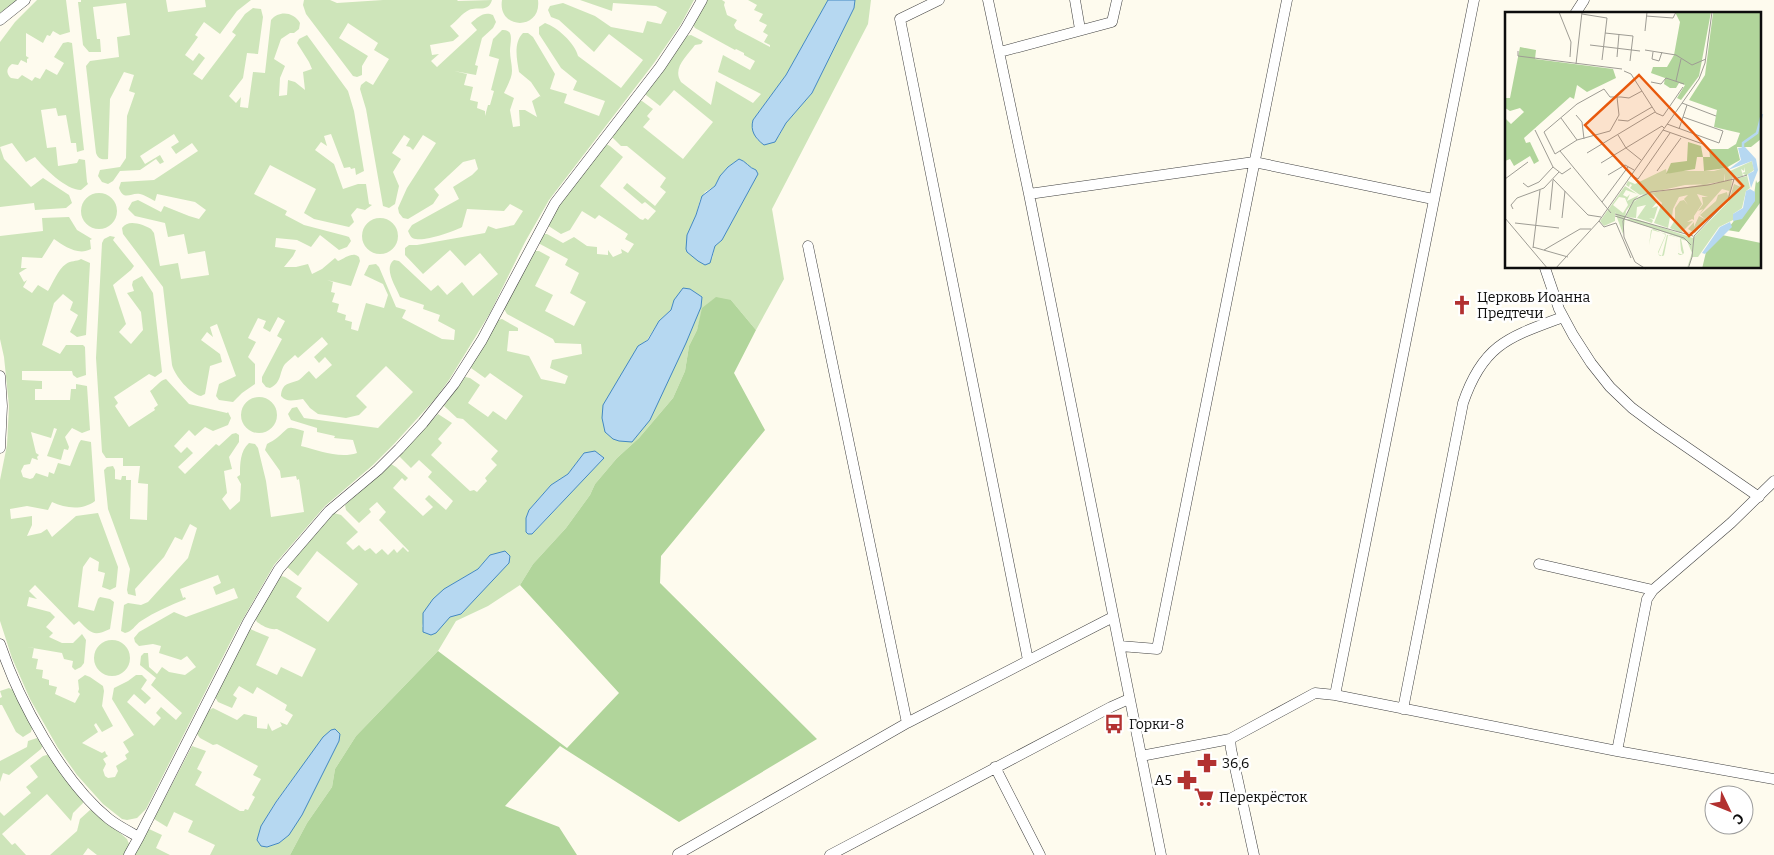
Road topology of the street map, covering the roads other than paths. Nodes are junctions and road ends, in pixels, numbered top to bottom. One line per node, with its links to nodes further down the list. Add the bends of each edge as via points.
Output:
1 (25, 0): 10 (street)
2 (702, 0): 41 (street, via 660,67 554,203 482,340 445,397 391,456 314,527 279,569 248,622)
3 (939, 0): 31 (street, via 900,20)
4 (988, 0): 15 (street)
5 (1075, 0): 14 (street)
6 (1117, 0): 14 (street, via 1112,22)
7 (1287, 0): 16 (street)
8 (1474, 0): 18 (street)
9 (1584, 0): 11 (street)
10 (16, 8): 12 (street); 13 (street)
11 (1576, 12)
12 (0, 20)
13 (0, 29)
14 (1080, 29): 15 (street)
15 (1000, 52): 17 (street)
16 (1254, 162): 17 (street); 18 (street); 30 (street, via 1157,649)
17 (1029, 194): 28 (street)
18 (1433, 199): 32 (street)
19 (808, 246): 35 (street)
20 (1545, 269): 21 (street)
21 (1563, 317): 25 (street, via 1591,363 1632,408); 34 (street, via 1507,340 1484,360 1468,387)
22 (0, 376): 23 (street)
23 (0, 448)
24 (1774, 481): 25 (street)
25 (1759, 497): 27 (street)
26 (1539, 564): 27 (street)
27 (1653, 590): 37 (street, via 1648,599)
28 (1113, 617): 30 (street); 31 (street)
29 (0, 644): 41 (street, via 27,708 62,765 98,809)
30 (1120, 646): 33 (street)
31 (1028, 660): 35 (street)
32 (1335, 695): 34 (street); 36 (street, via 1315,693)
33 (1129, 699): 38 (street); 39 (street)
34 (1403, 709): 37 (street)
35 (908, 722): 42 (street)
36 (1230, 739): 38 (street); 47 (street)
37 (1617, 751): 40 (street)
38 (1141, 756): 46 (street)
39 (995, 767): 44 (street); 45 (street)
40 (1774, 779)
41 (139, 837): 43 (street)
42 (678, 854)
43 (129, 855)
44 (830, 855)
45 (1040, 855)
46 (1161, 855)
47 (1254, 855)

